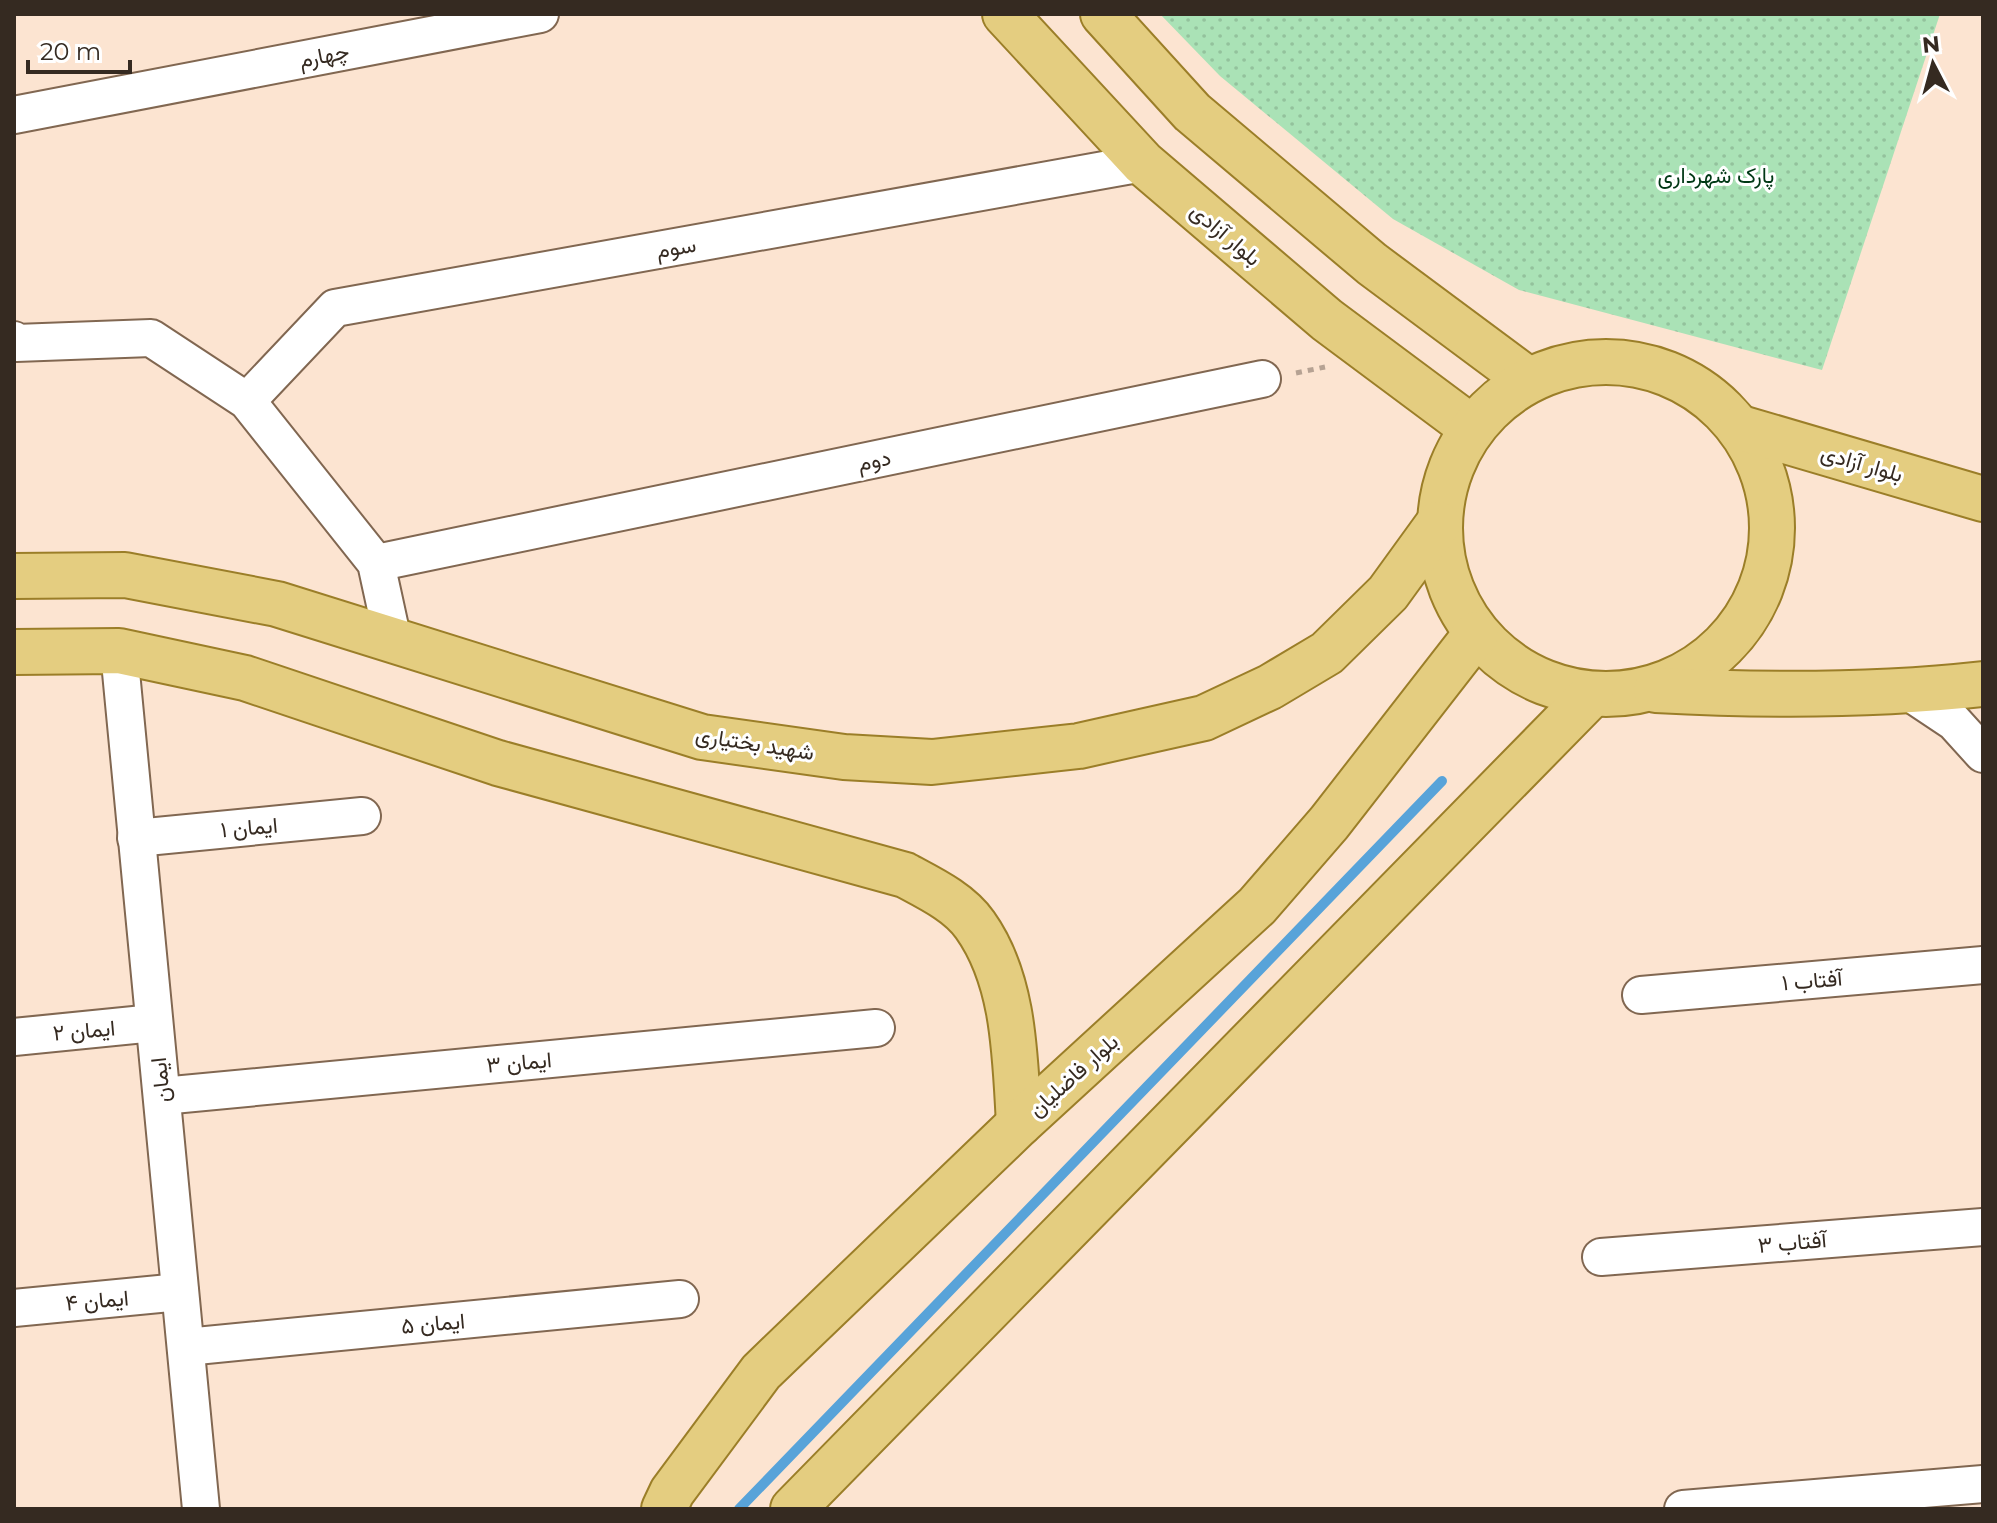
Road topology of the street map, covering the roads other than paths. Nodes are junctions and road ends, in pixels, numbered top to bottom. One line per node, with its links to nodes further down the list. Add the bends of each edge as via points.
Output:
1 (540, 14): 4 (street, چهارم)
2 (1005, 14): 5 (main road, بلوار آزادی)
3 (1103, 14): 8 (main road, via 1192,112 1372,264)
4 (14, 115)
5 (1143, 163): 9 (street, سوم, via 335,308); 10 (main road, بلوار آزادی, via 1373,357)
6 (14, 340): 9 (street, via 151,338)
7 (1262, 379): 14 (street, دوم)
8 (1528, 380): 10 (main road, via 1497,401); 11 (main road, via 1585,362 1644,365 1698,388)
9 (247, 401): 14 (street)
10 (1472, 428): 13 (main road, via 1447,474)
11 (1741, 428): 12 (main road, بلوار آزادی); 21 (main road, via 1764,468 1774,514 1771,560 1756,604 1729,642 1705,662)
12 (1983, 499)
13 (1438, 524): 16 (main road, via 1447,583); 17 (main road, شهید بختیاری, via 1388,593 1327,653 1204,718 1079,746 932,762 844,757 702,737)
14 (376, 563): 17 (street)
15 (14, 576): 17 (main road, شهید بختیاری, via 125,575 277,604)
16 (1476, 634): 23 (main road, via 1509,664 1548,685); 33 (main road, بلوار فاضلیان, via 1329,823 1257,906)
17 (393, 641)
18 (119, 651): 19 (main road); 26 (street, ایمان); 33 (main road, via 245,678 498,763 905,875 943,896 975,925 998,974 1013,1034)
19 (14, 652)
20 (1983, 684): 22 (main road)
21 (1650, 690): 22 (main road, via 1768,696); 23 (main road)
22 (1909, 692): 24 (street, via 1954,722)
23 (1591, 695): 43 (main road)
24 (1983, 754)
25 (362, 816): 26 (street, ایمان ۱)
26 (136, 838): 29 (street, ایمان)
27 (1983, 965): 28 (street, آفتاب ۱)
28 (1641, 995)
29 (154, 1023): 31 (street, ایمان ۲); 32 (street, ایمان)
30 (876, 1028): 32 (street, ایمان ۳)
31 (14, 1037)
32 (162, 1096): 36 (street, ایمان)
33 (1019, 1124): 42 (main road, بلوار فاضلیان, via 761,1372)
34 (1983, 1227): 35 (street, آفتاب ۳)
35 (1601, 1257)
36 (180, 1292): 38 (street, ایمان ۴); 39 (street, ایمان)
37 (680, 1299): 39 (street, ایمان ۵)
38 (14, 1308)
39 (186, 1347): 41 (street, ایمان)
40 (1983, 1484): 44 (street)
41 (201, 1509)
42 (664, 1509)
43 (793, 1509)
44 (1683, 1509)

